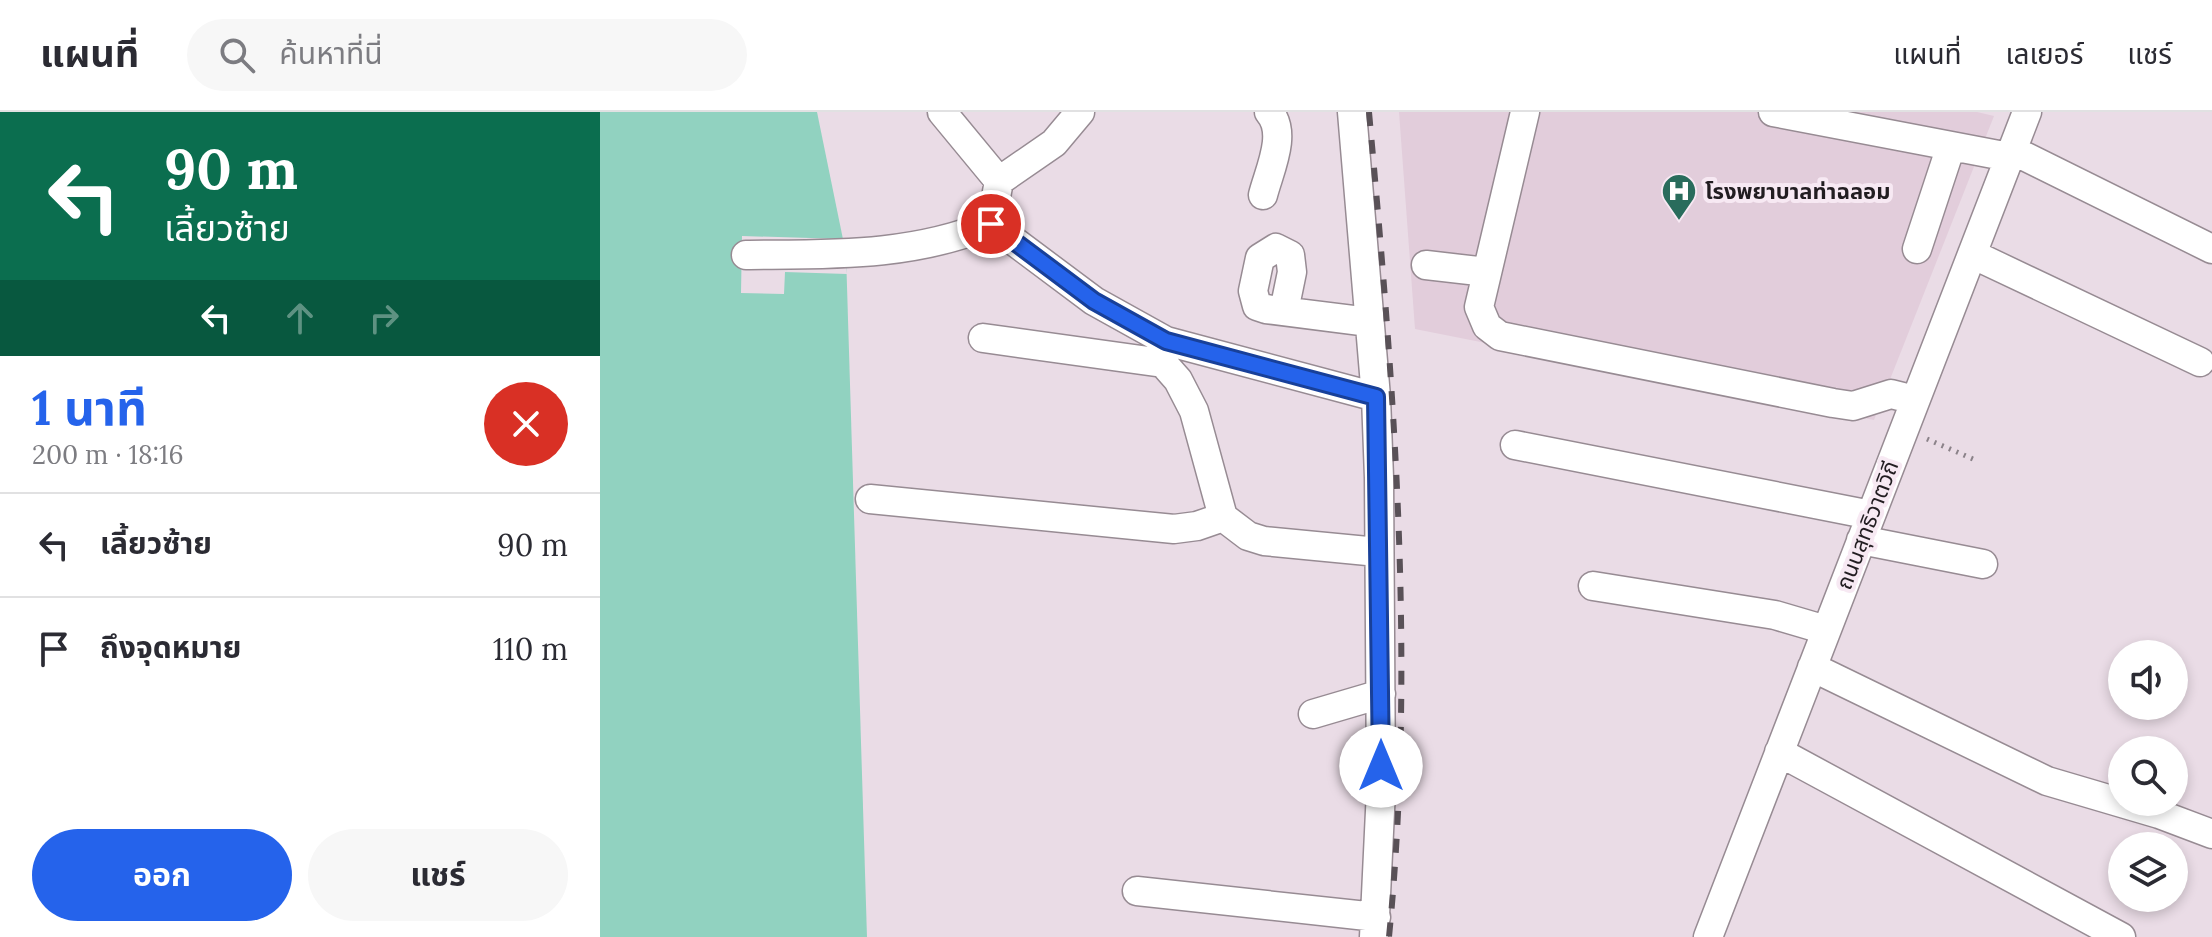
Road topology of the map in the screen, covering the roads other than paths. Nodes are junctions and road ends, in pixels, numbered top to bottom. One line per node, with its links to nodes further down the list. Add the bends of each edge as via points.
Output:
1 (942, 112): 10 (street)
2 (1080, 112): 10 (street, via 1054,143)
3 (1269, 112): 11 (street, via 1278,136)
4 (1352, 112): 20 (street)
5 (1525, 112): 18 (street)
6 (1773, 112): 8 (street)
7 (2027, 112): 9 (street, ถนนสุทธิวาตวิถี)
8 (1951, 146): 9 (street); 13 (street)
9 (2010, 153): 14 (street); 15 (street, ถนนสุทธิวาตวิถี)
10 (999, 181): 12 (street)
11 (1263, 195)
12 (991, 224): 16 (street, via 945,241 882,253); 23 (street, via 1094,301 1166,341)
13 (1917, 249)
14 (2212, 249)
15 (1972, 254): 22 (street); 24 (street, ถนนสุทธิวาตวิถี)
16 (746, 255)
17 (1426, 265): 18 (street)
18 (1487, 272): 24 (street, via 1479,307 1487,326 1500,336 1843,405 1891,394)
19 (1284, 311): 20 (street)
20 (1369, 322): 23 (street)
21 (983, 338): 27 (street, via 1163,363 1194,411)
22 (2200, 362)
23 (1376, 397): 29 (street)
24 (1915, 400): 28 (street, ถนนสุทธิวาตวิถี)
25 (1515, 445): 28 (street)
26 (870, 499): 27 (street, via 1174,529)
27 (1223, 517): 29 (street, via 1264,541)
28 (1866, 527): 30 (street); 32 (street, ถนนสุทธิวาตวิถี)
29 (1378, 552): 34 (street)
30 (1983, 564)
31 (1593, 586): 32 (street, via 1775,615)
32 (1826, 630): 33 (street, ถนนสุทธิวาตวิถี)
33 (1812, 667): 36 (street, ถนนสุทธิวาตวิถี); 37 (street, via 2047,781)
34 (1381, 694): 35 (street); 39 (street)
35 (1313, 714)
36 (1779, 752): 40 (street, ถนนสุทธิวาตวิถี); 41 (street)
37 (2212, 834)
38 (1137, 891): 39 (street)
39 (1375, 927)
40 (1708, 937)
41 (2121, 937)

